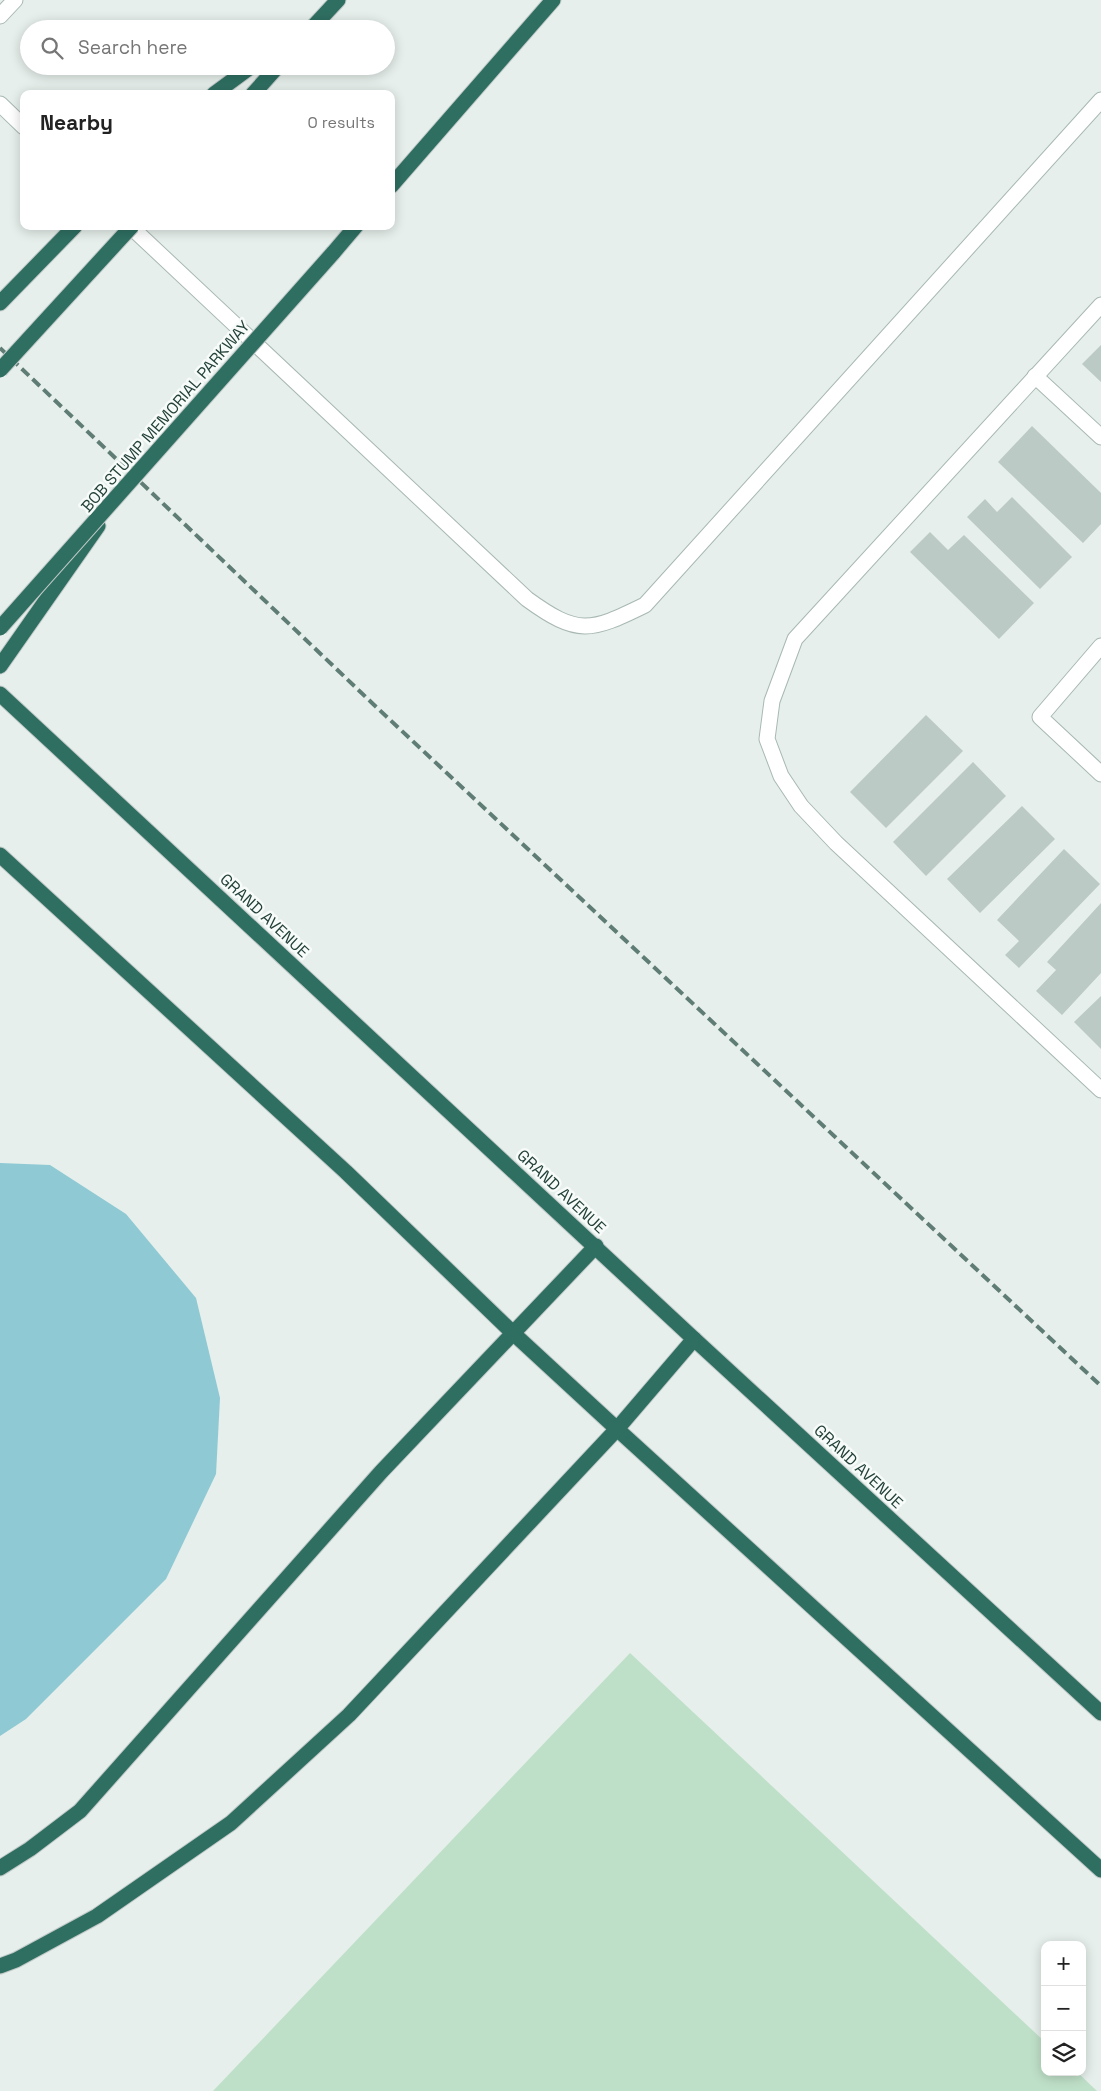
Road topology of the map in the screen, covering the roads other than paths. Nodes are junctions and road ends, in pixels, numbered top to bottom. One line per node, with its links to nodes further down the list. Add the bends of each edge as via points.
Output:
1 (15, 0): 5 (street)
2 (338, 0): 4 (highway)
3 (553, 0): 15 (highway)
4 (326, 13): 6 (highway); 7 (highway)
5 (0, 16)
6 (316, 20)
7 (319, 20)
8 (240, 75): 10 (highway)
9 (270, 75): 11 (highway)
10 (219, 90)
11 (257, 90)
12 (1101, 100): 18 (street, via 646,605 614,620 587,626 573,626 550,616 527,599)
13 (0, 104): 14 (street)
14 (20, 123)
15 (395, 181)
16 (71, 230): 20 (highway)
17 (127, 230): 22 (highway, bridge)
18 (135, 230)
19 (353, 230): 25 (highway, BOB STUMP MEMORIAL PARKWAY, bridge)
20 (0, 303)
21 (1101, 305): 23 (street)
22 (0, 370)
23 (1036, 376): 24 (street); 32 (street, via 795,639 772,702 767,739 781,776 801,806 836,843)
24 (1101, 437)
25 (118, 497): 26 (highway, BOB STUMP MEMORIAL PARKWAY, bridge); 28 (highway, bridge)
26 (0, 628)
27 (1101, 646): 30 (street, via 1040,717)
28 (0, 666)
29 (0, 694): 33 (highway, GRAND AVENUE)
30 (1101, 774)
31 (0, 855): 34 (highway, via 339,1165)
32 (1101, 1090)
33 (596, 1246): 34 (highway); 35 (highway, GRAND AVENUE)
34 (514, 1334): 36 (highway); 38 (highway, via 381,1472 80,1810 30,1850)
35 (694, 1338): 36 (highway); 37 (highway, GRAND AVENUE)
36 (617, 1429): 39 (highway); 40 (highway, via 349,1715 231,1823 96,1916)
37 (1101, 1712)
38 (0, 1868)
39 (1101, 1870)
40 (0, 1966)

